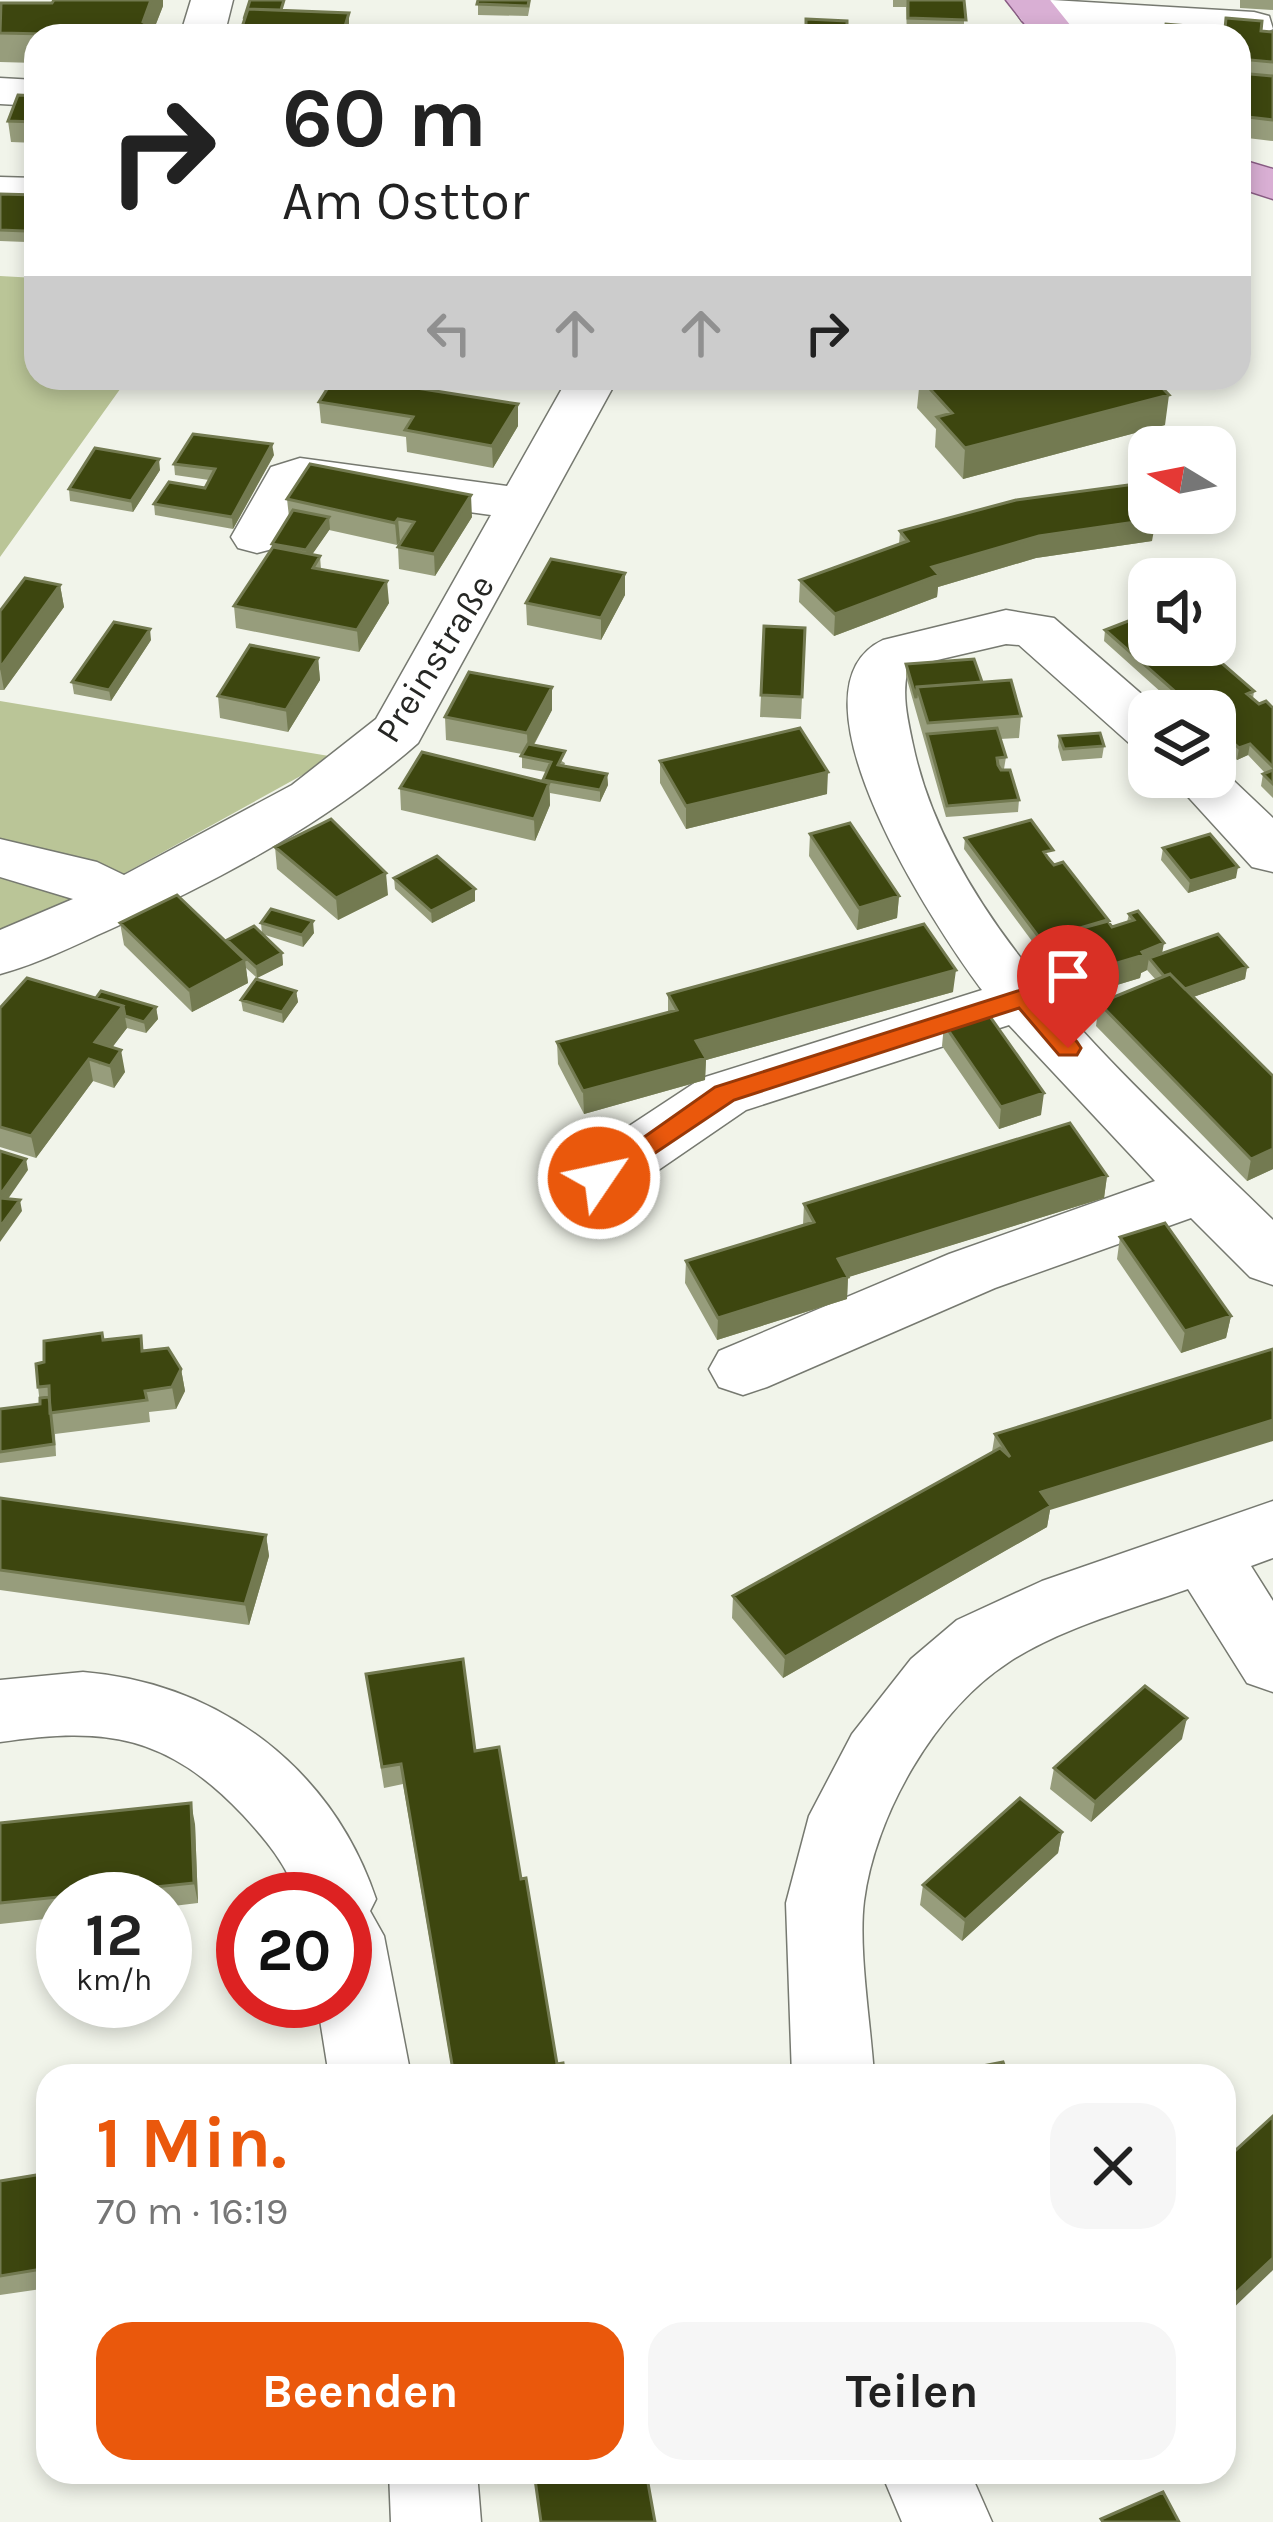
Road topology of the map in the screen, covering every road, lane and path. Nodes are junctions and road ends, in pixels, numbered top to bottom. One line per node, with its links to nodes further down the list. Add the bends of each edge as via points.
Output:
1 (1040, 16): 2 (street)
2 (1231, 24)
3 (1251, 25): 4 (street)
4 (1255, 25)
5 (587, 390): 6 (street, Preinstraße)
6 (525, 504): 7 (street, via 300,473 289,478); 12 (street, Preinstraße, via 398,730 322,792)
7 (257, 537)
8 (1128, 711): 14 (street, via 1046,637 1022,626 902,652 879,666 879,723 906,820 975,939)
9 (1219, 798): 10 (street)
10 (1273, 853)
11 (0, 858): 12 (street, via 76,876)
12 (122, 898): 13 (street, Preinstraße)
13 (0, 954)
14 (1024, 998): 15 (street, via 724,1094); 16 (street)
15 (599, 1178)
16 (1203, 1189): 17 (street); 18 (street, via 972,1271)
17 (1273, 1260)
18 (743, 1369)
19 (1273, 1529): 20 (street)
20 (1203, 1552): 21 (street); 26 (street, via 983,1641 937,1682 879,1756 847,1816 825,1903)
21 (1273, 1662)
22 (0, 1711): 23 (street, via 58,1700 119,1705 179,1723 242,1760 298,1823)
23 (324, 1872)
24 (361, 2028): 25 (street)
25 (368, 2064)
26 (832, 2064)
27 (434, 2484): 29 (street)
28 (930, 2484): 30 (street)
29 (436, 2522)
30 (947, 2522)

